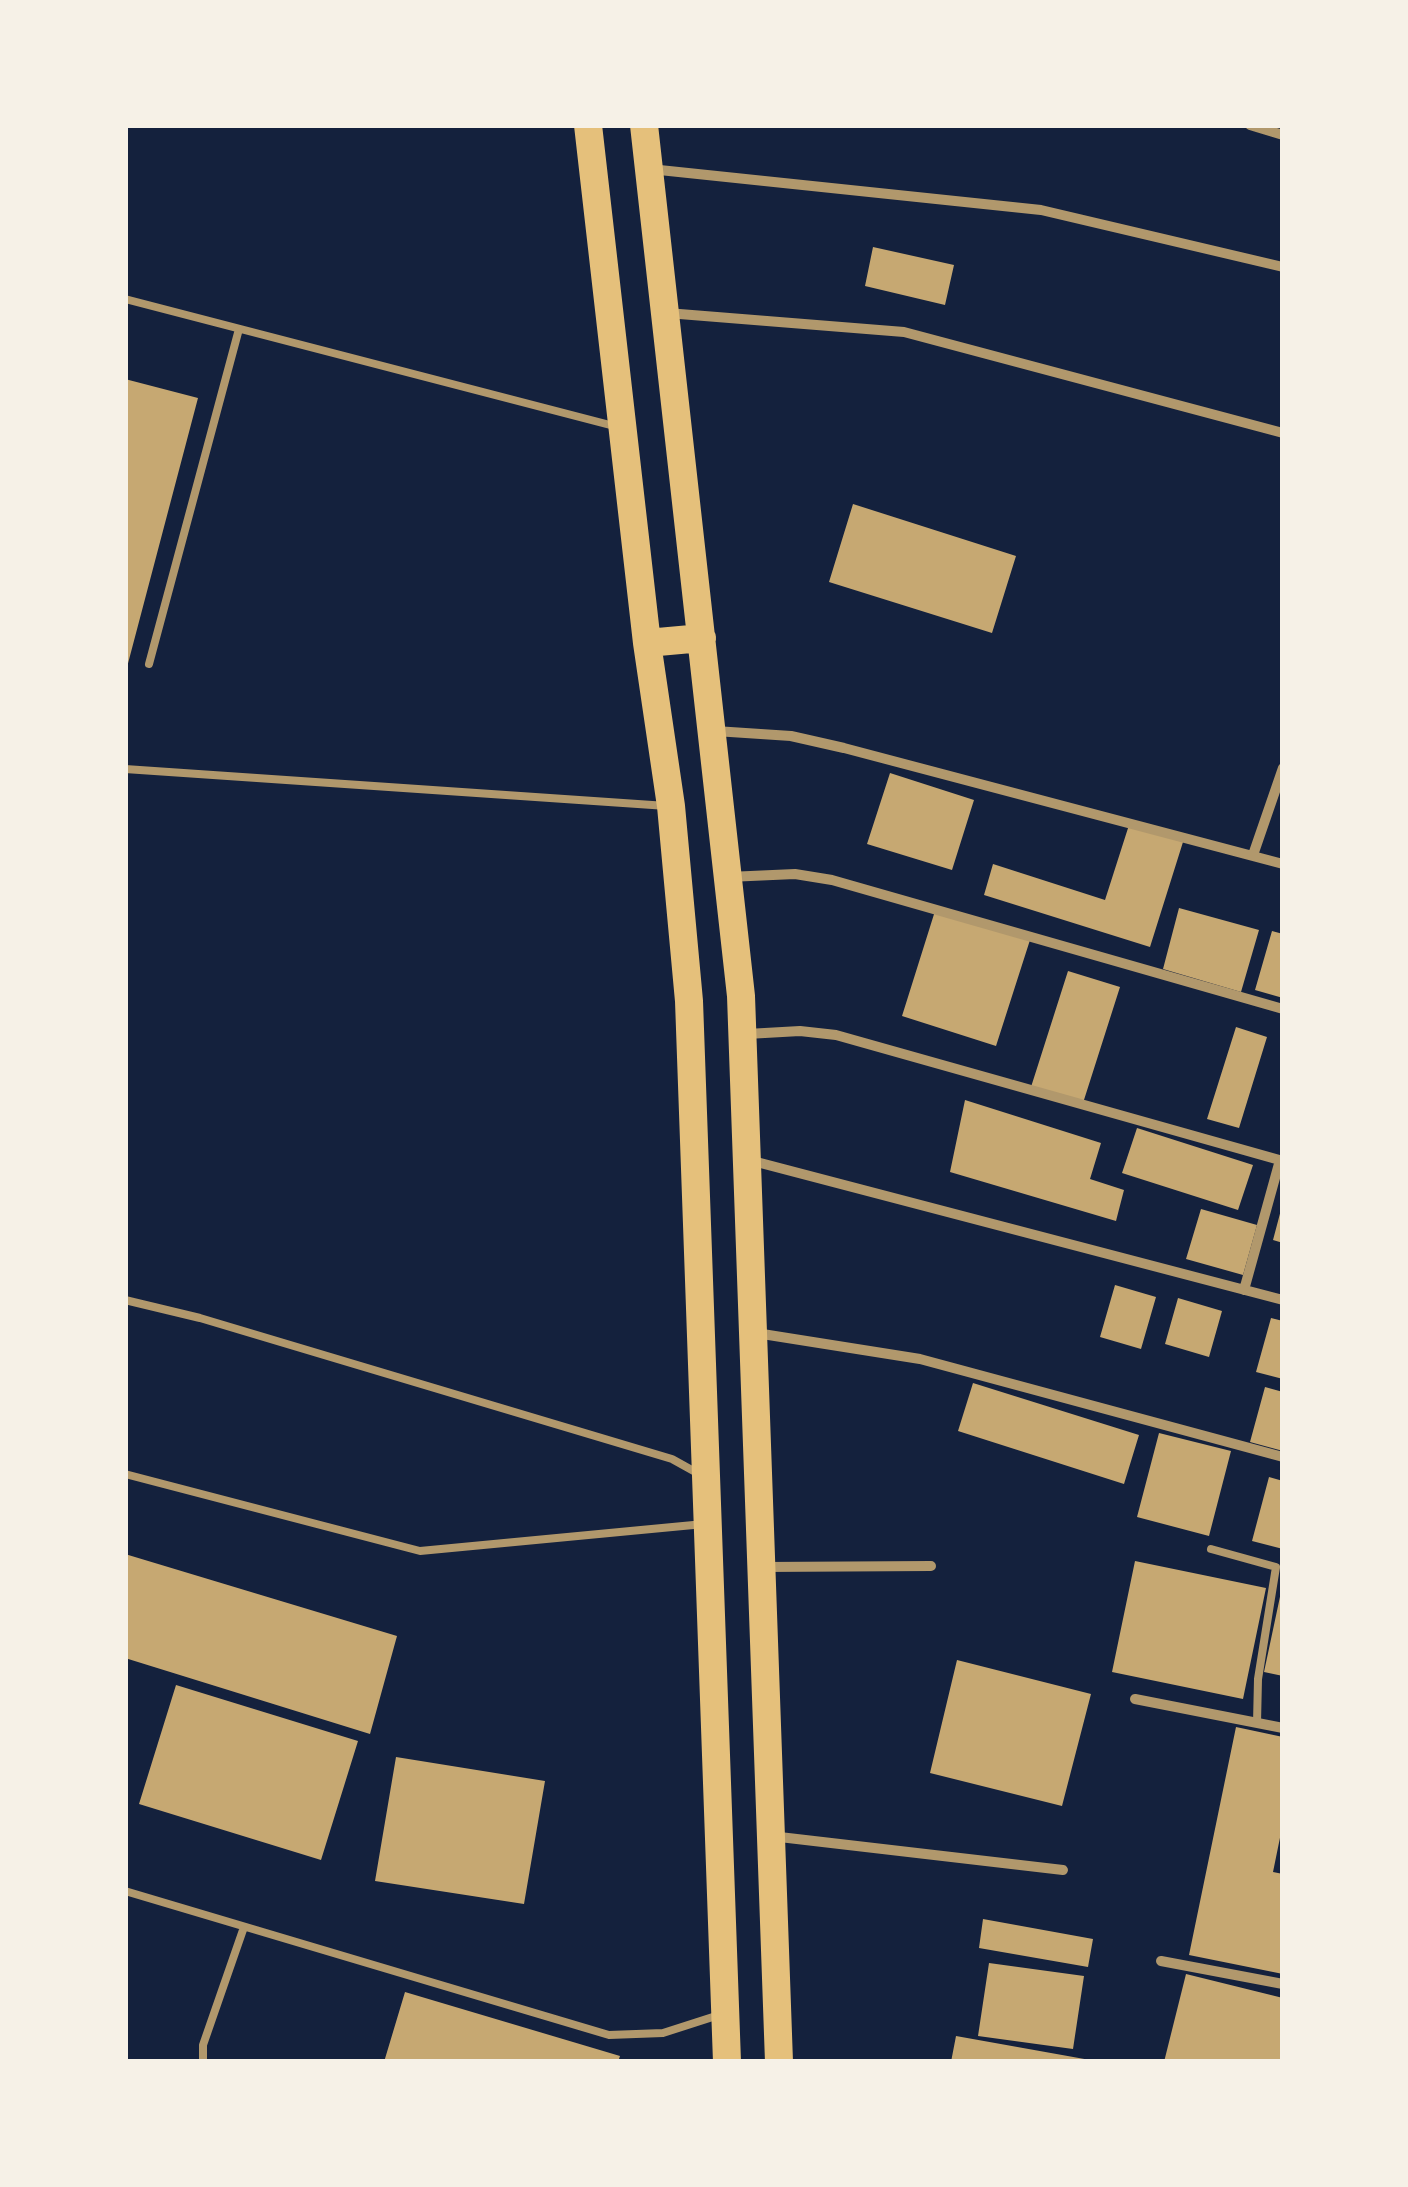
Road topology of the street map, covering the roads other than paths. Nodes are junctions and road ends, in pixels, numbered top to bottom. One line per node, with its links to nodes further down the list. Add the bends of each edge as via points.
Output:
1 (588, 125): 10 (highway)
2 (644, 125): 5 (highway)
3 (1250, 125): 4 (street)
4 (1283, 134)
5 (649, 168): 6 (street, via 1041,210); 8 (highway)
6 (1283, 267)
7 (125, 299): 9 (lane)
8 (666, 313): 11 (street, via 904,332); 12 (highway)
9 (240, 329): 10 (lane); 14 (lane)
10 (623, 428): 13 (highway)
11 (1283, 432)
12 (702, 638): 13 (highway); 15 (highway)
13 (647, 643): 18 (highway)
14 (149, 664)
15 (712, 731): 19 (street, via 790,736 844,748); 21 (highway)
16 (1283, 768): 19 (street)
17 (125, 769): 18 (lane)
18 (671, 806): 32 (highway, via 689,1001)
19 (1253, 855): 20 (street)
20 (1283, 864)
21 (728, 877): 22 (street, via 832,880); 23 (highway)
22 (1283, 1009)
23 (743, 1034): 24 (highway); 25 (street, via 836,1035)
24 (748, 1160): 26 (street); 29 (highway)
25 (1281, 1161): 26 (street)
26 (1244, 1290): 28 (street)
27 (125, 1300): 32 (lane, via 672,1459)
28 (1283, 1300)
29 (755, 1332): 30 (street, via 920,1359); 36 (highway)
30 (1283, 1457)
31 (125, 1474): 33 (lane, via 420,1551)
32 (704, 1478): 33 (highway)
33 (708, 1523): 46 (highway)
34 (1210, 1549): 38 (lane, via 1276,1567)
35 (931, 1566): 36 (street)
36 (762, 1568): 40 (highway)
37 (1135, 1699): 38 (street)
38 (1257, 1722): 39 (street)
39 (1283, 1728)
40 (770, 1836): 41 (street); 49 (highway)
41 (1064, 1870)
42 (125, 1891): 43 (lane)
43 (244, 1927): 46 (lane, via 609,2036 663,2033); 47 (lane)
44 (1161, 1961): 45 (street)
45 (1283, 1984)
46 (724, 2013): 48 (highway)
47 (202, 2062)
48 (727, 2062)
49 (779, 2062)

